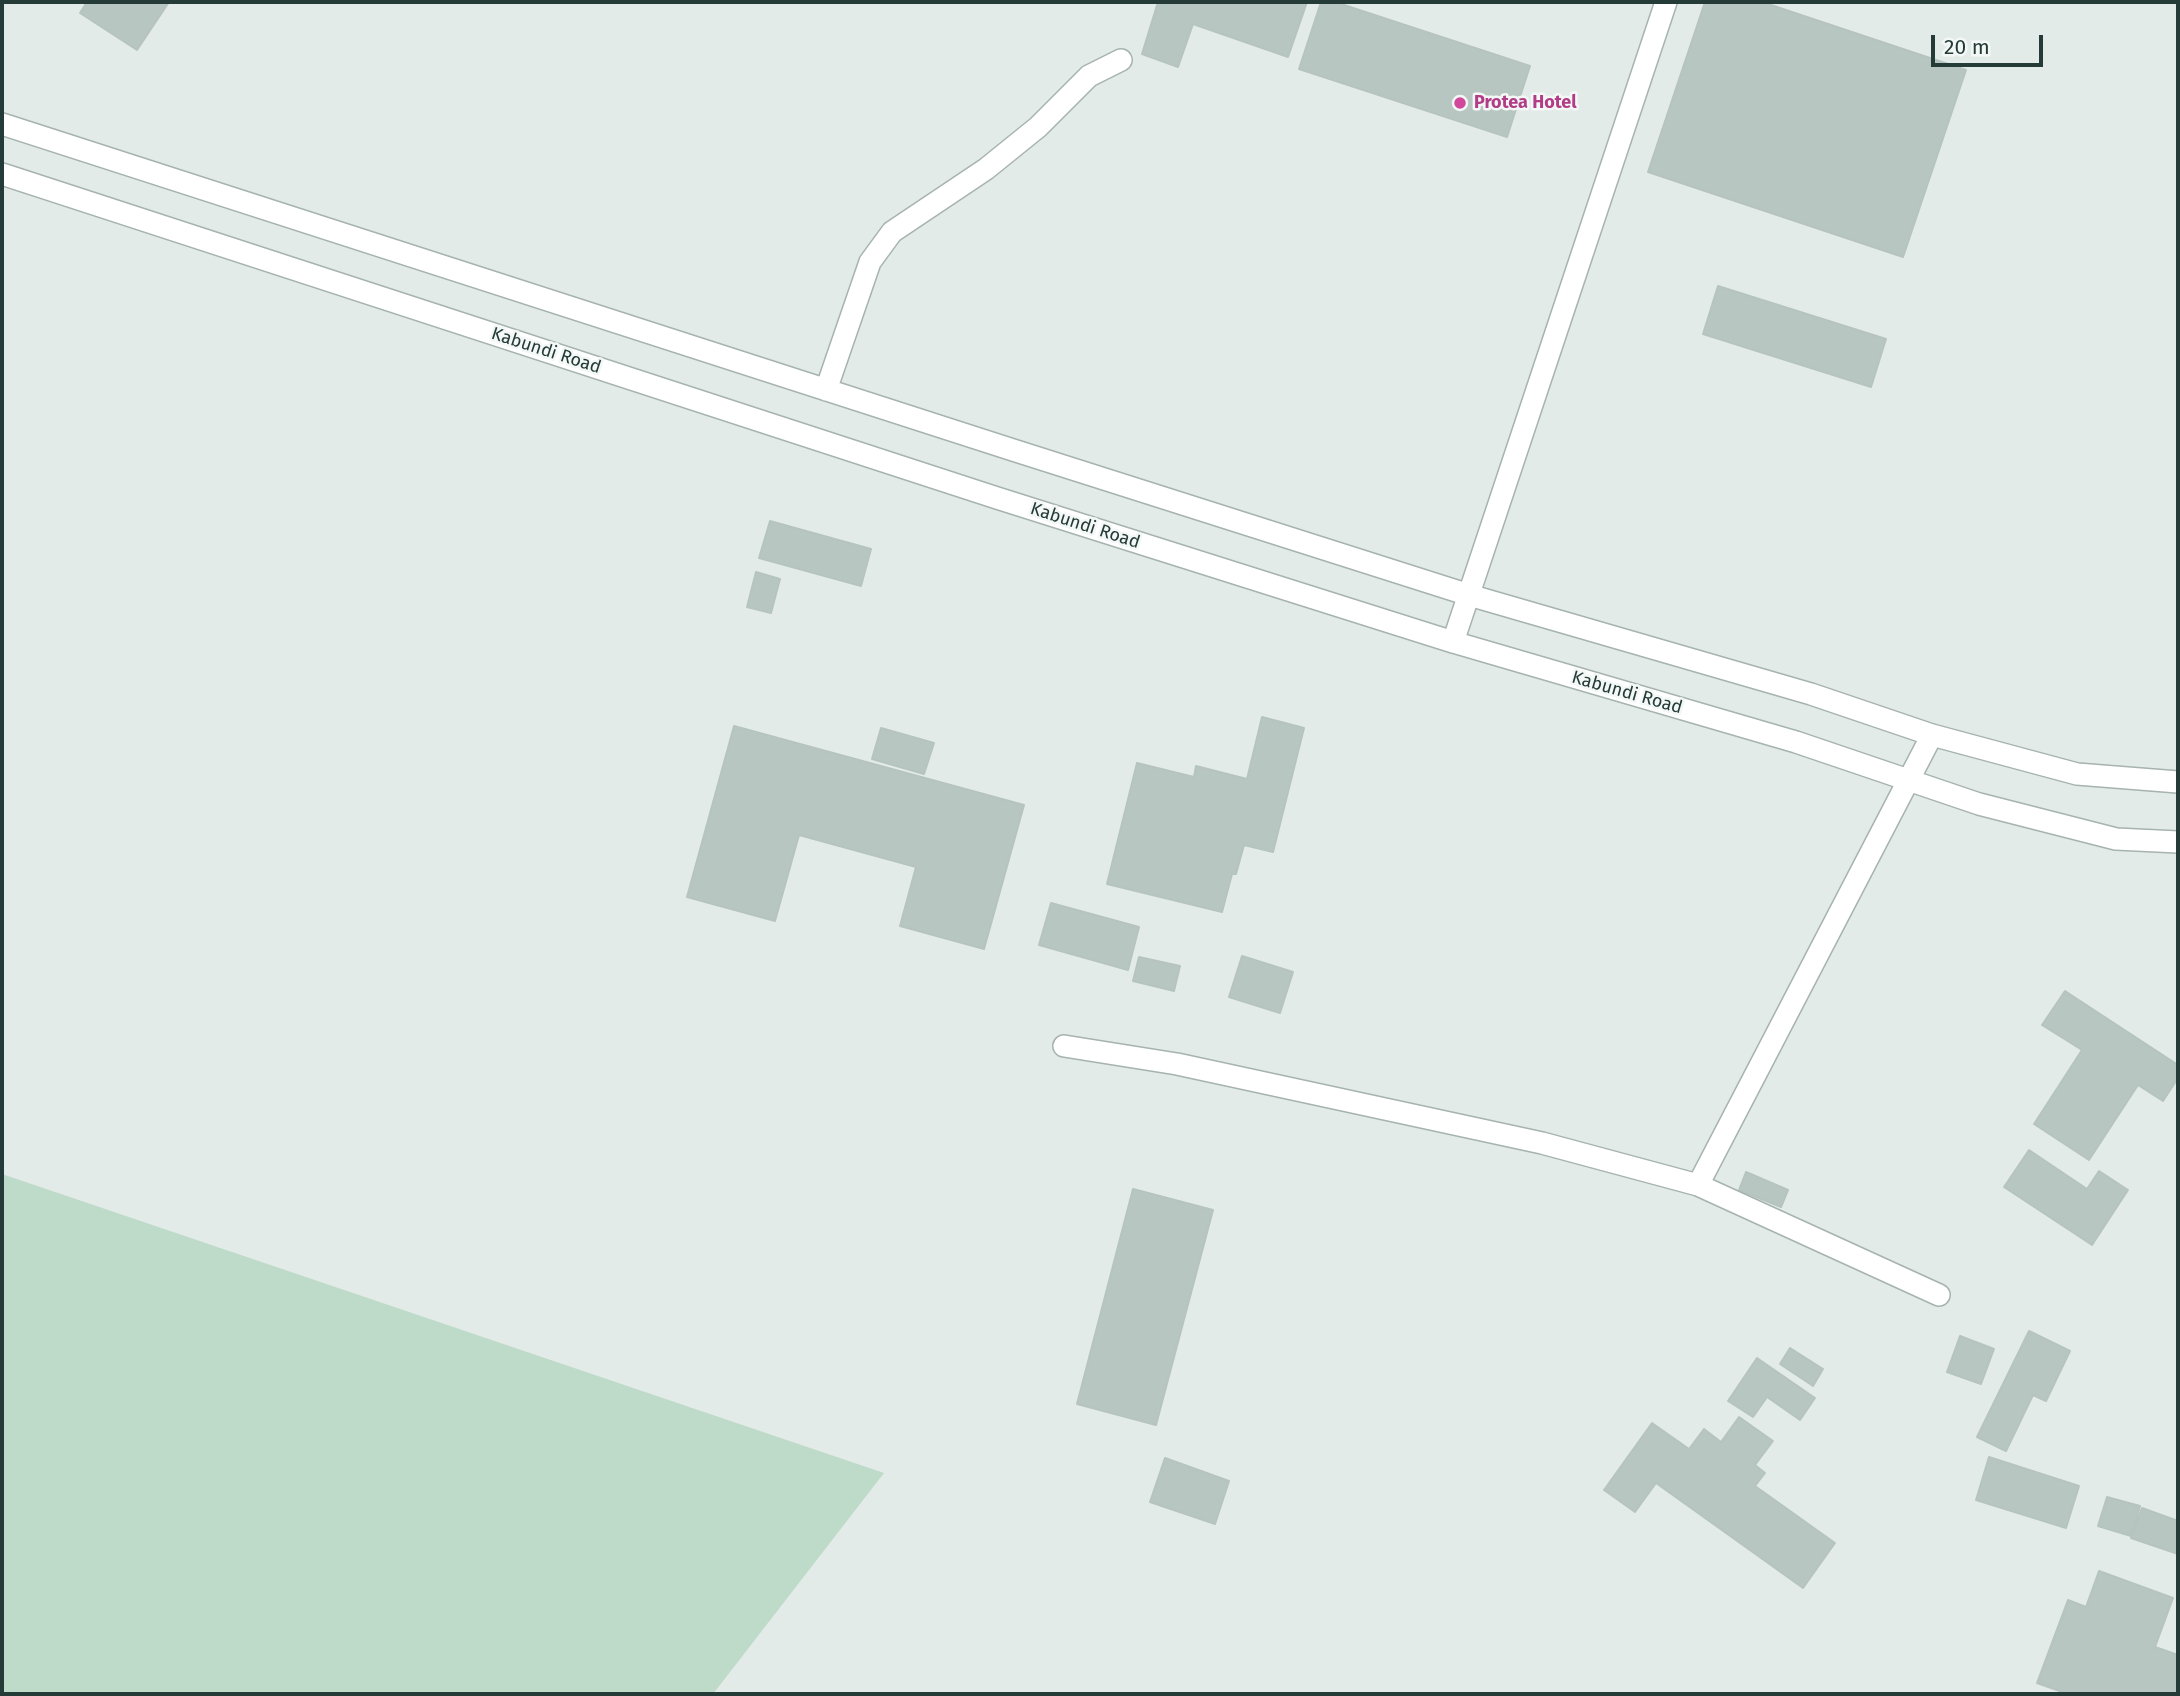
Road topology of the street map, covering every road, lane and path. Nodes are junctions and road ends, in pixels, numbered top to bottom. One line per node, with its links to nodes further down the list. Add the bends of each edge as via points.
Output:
1 (1666, 2): 6 (street)
2 (1121, 60): 5 (street, via 1089,76 1038,127 986,169 892,232 870,262)
3 (2, 124): 5 (street)
4 (2, 174): 7 (street, Kabundi Road)
5 (826, 390): 6 (street)
6 (1469, 595): 7 (street); 8 (street, via 1811,694)
7 (1453, 642): 9 (street, Kabundi Road, via 1796,742)
8 (1932, 735): 9 (street); 10 (street, via 2077,774)
9 (1908, 782): 11 (street, Kabundi Road, via 2116,839); 13 (street)
10 (2178, 782)
11 (2178, 842)
12 (1064, 1046): 13 (street, via 1177,1064 1529,1140)
13 (1698, 1185): 14 (street)
14 (1939, 1295)

